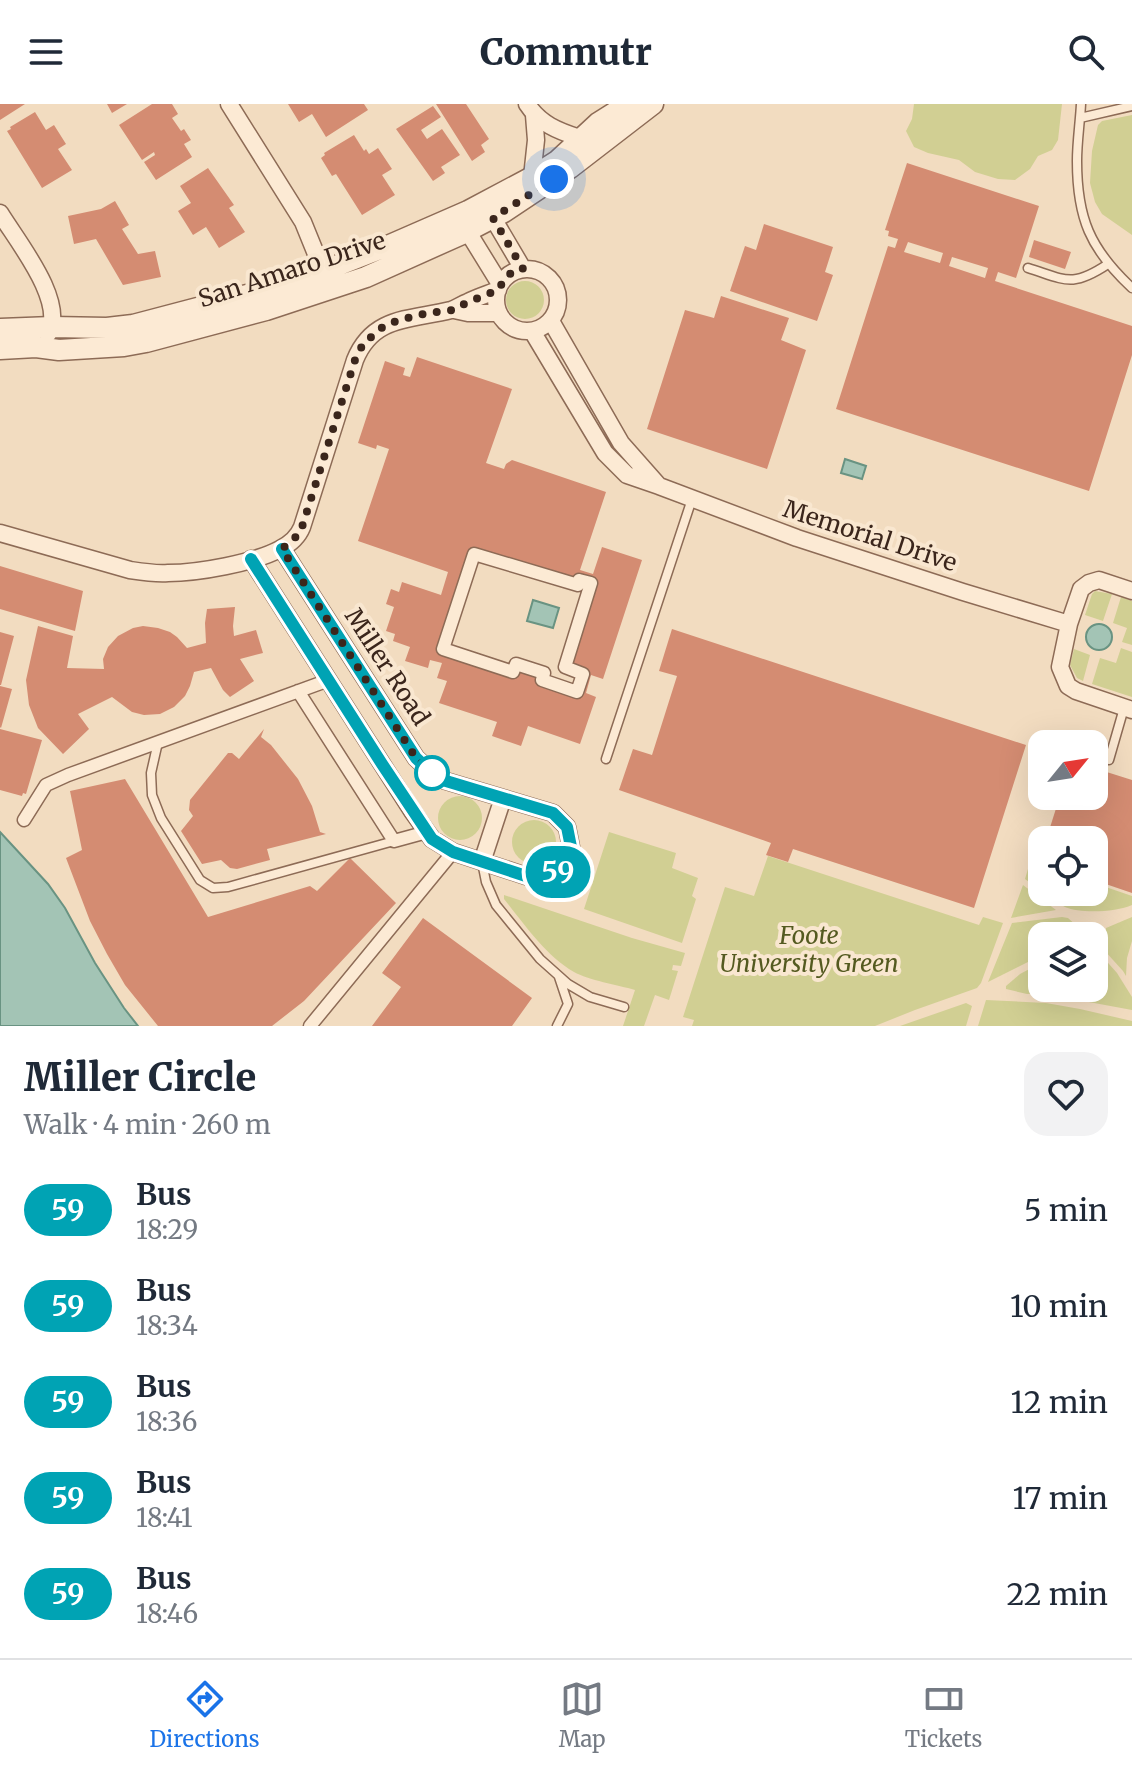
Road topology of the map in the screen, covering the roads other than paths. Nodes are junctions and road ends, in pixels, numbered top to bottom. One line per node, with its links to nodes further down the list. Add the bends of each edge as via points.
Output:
1 (229, 104): 16 (street, via 303,222)
2 (628, 104): 8 (street, San Amaro Drive)
3 (653, 104): 10 (street, San Amaro Drive, via 570,168)
4 (1081, 104): 7 (lane)
5 (1132, 106): 7 (lane)
6 (531, 110): 8 (street, via 553,129); 9 (street, via 536,140)
7 (1080, 118): 13 (lane, via 1078,191 1095,247)
8 (580, 138): 9 (street, San Amaro Drive)
9 (532, 177): 10 (street, San Amaro Drive)
10 (489, 210): 12 (street, San Amaro Drive); 15 (street)
11 (0, 213): 22 (street, via 45,287)
12 (463, 224): 16 (street, San Amaro Drive); 17 (street)
13 (1108, 264): 14 (lane, via 1070,281); 18 (lane)
14 (1028, 268)
15 (523, 269): 17 (street); 21 (street, via 542,272 556,286 559,304)
16 (327, 281): 22 (street, San Amaro Drive, via 133,325); 25 (street, San Amaro Drive, via 266,310 146,342 59,350)
17 (499, 287): 19 (street); 20 (street)
18 (1132, 288)
19 (454, 310): 20 (street); 30 (street, via 392,322 363,344 302,527)
20 (498, 313): 24 (street, via 515,329)
21 (551, 321): 24 (street); 27 (street, Memorial Drive, via 621,443)
22 (52, 327): 23 (street, San Amaro Drive); 25 (street)
23 (0, 329)
24 (532, 331): 27 (street, Memorial Drive, via 605,453 627,475)
25 (36, 347): 26 (street, San Amaro Drive)
26 (0, 349)
27 (659, 486): 28 (street, Memorial Drive)
28 (692, 499): 34 (street, Memorial Drive); 39 (lane)
29 (0, 533): 32 (street, via 152,573)
30 (282, 549): 32 (street); 41 (street, Miller Road, via 416,758 446,781)
31 (474, 554): 31 (street, via 578,585 579,580 591,583 565,667 583,674 577,692 516,664 513,672 443,649)
32 (251, 559): 35 (street, Miller Road)
33 (1132, 591): 34 (street, via 1099,580 1089,583 1081,589)
34 (1069, 624): 37 (street, via 1060,667 1068,686)
35 (329, 680): 36 (street); 43 (street, Miller Road)
36 (298, 691): 38 (street); 44 (street)
37 (1128, 709): 40 (lane)
38 (158, 742): 42 (street, via 46,785); 44 (lane, via 152,795 200,880 213,888)
39 (606, 759)
40 (1109, 760)
41 (503, 798): 46 (street); 46 (street, Miller Road, via 553,813 567,827 571,847 565,867 535,879)
42 (24, 820)
43 (427, 832): 44 (street); 45 (street, Miller Road)
44 (394, 841)
45 (453, 852): 46 (street, Miller Road); 49 (street)
46 (482, 862): 47 (lane, via 496,905)
47 (559, 976): 48 (lane, via 590,997); 50 (lane, via 568,1004)
48 (624, 1007)
49 (310, 1026)
50 (557, 1026)

